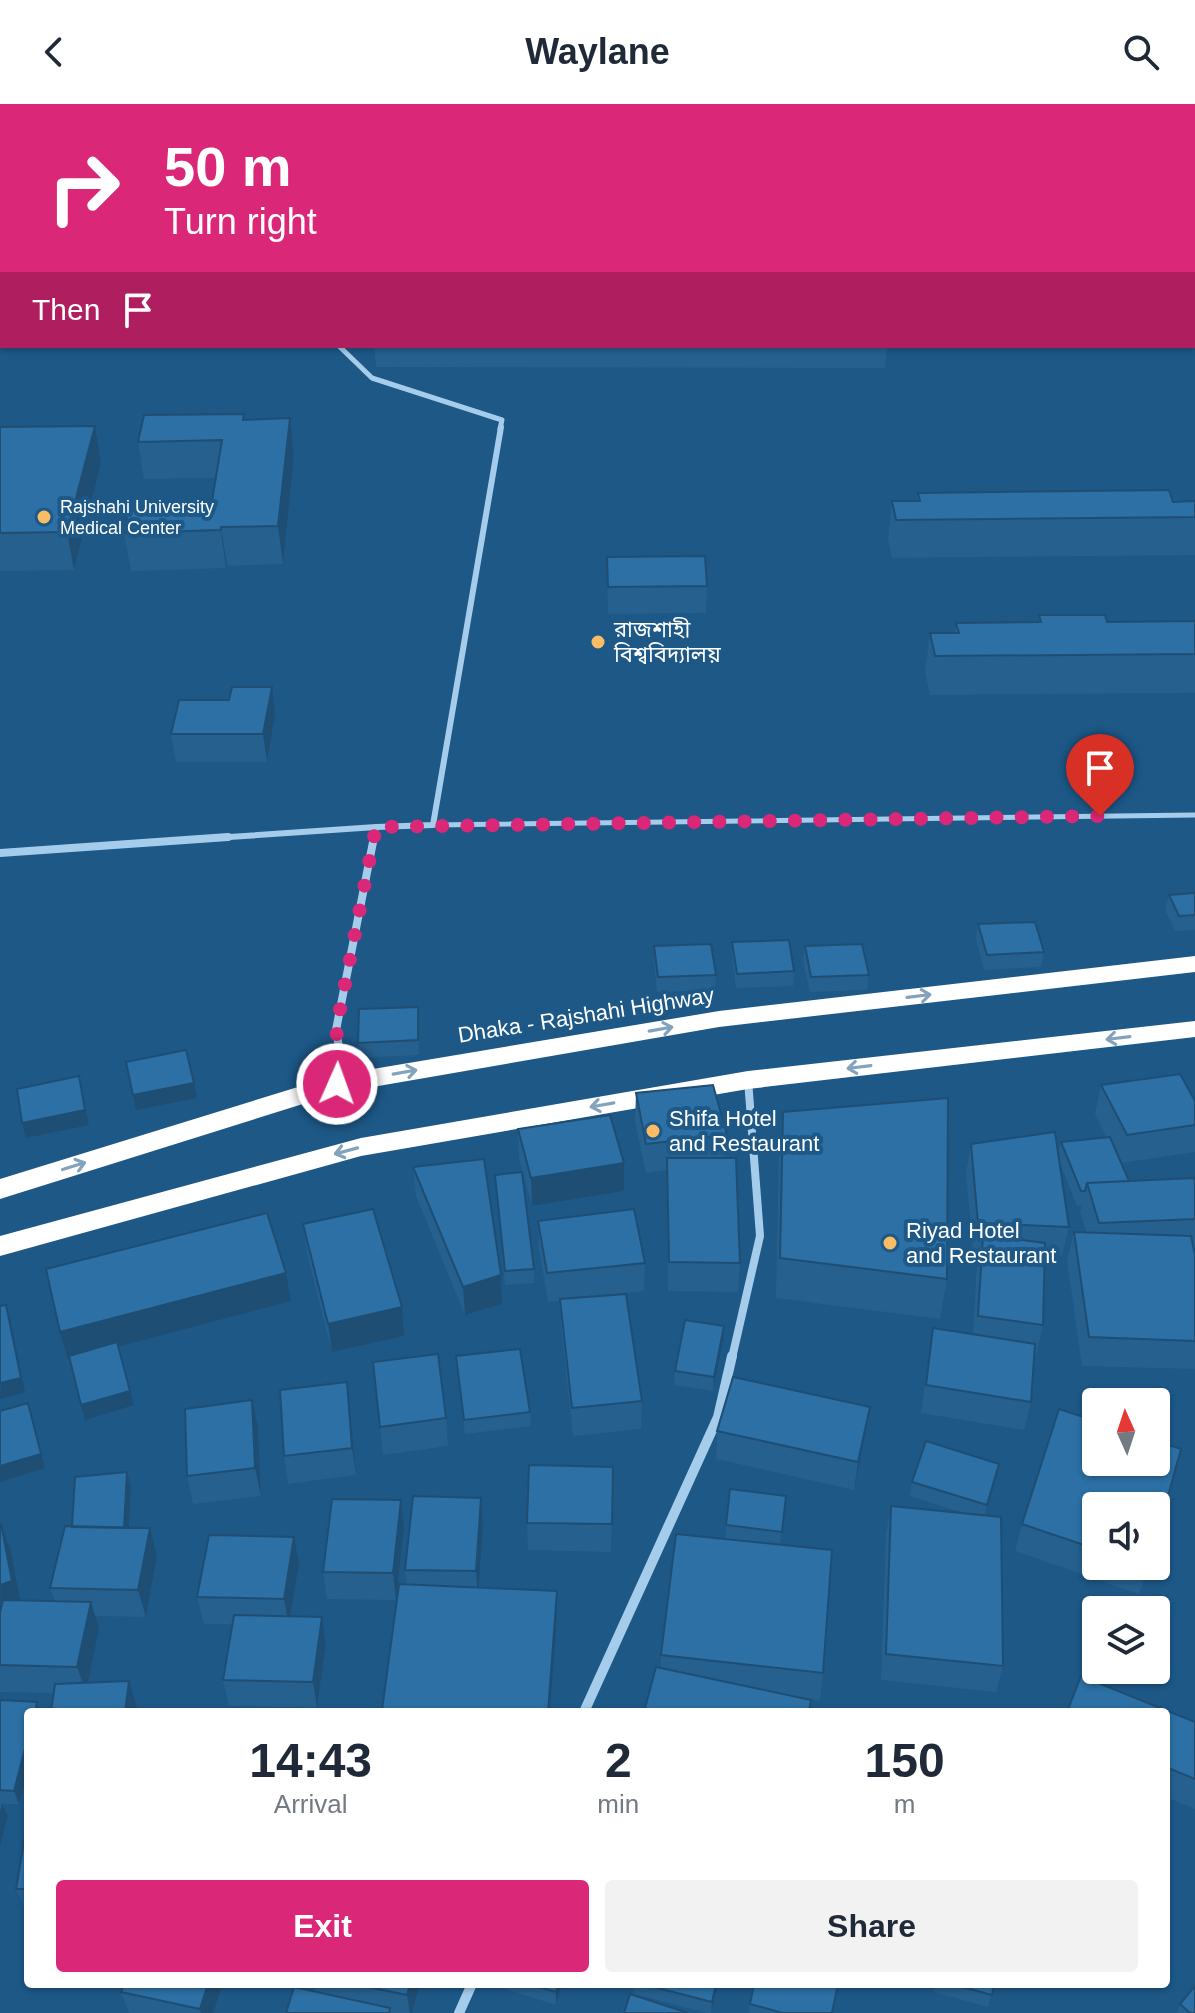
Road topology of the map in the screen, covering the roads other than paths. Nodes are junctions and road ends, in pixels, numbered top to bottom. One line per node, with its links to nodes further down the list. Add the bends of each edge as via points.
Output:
1 (341, 348): 3 (street, via 372,378 502,420)
2 (1195, 815): 3 (lane)
3 (433, 825): 4 (street)
4 (376, 827): 5 (street); 9 (street, via 336,1030)
5 (0, 853)
6 (1195, 964): 9 (highway, Dhaka - Rajshahi Highway, one-way to 6, via 719,1019)
7 (1195, 1029): 8 (highway, one-way to 8)
8 (748, 1080): 11 (highway, one-way to 11, via 361,1147); 12 (street, via 760,1236 718,1417)
9 (337, 1084): 10 (highway, Dhaka - Rajshahi Highway, one-way to 9)
10 (0, 1189)
11 (0, 1246)
12 (586, 1708)
13 (470, 1988): 14 (street)
14 (459, 2013)

